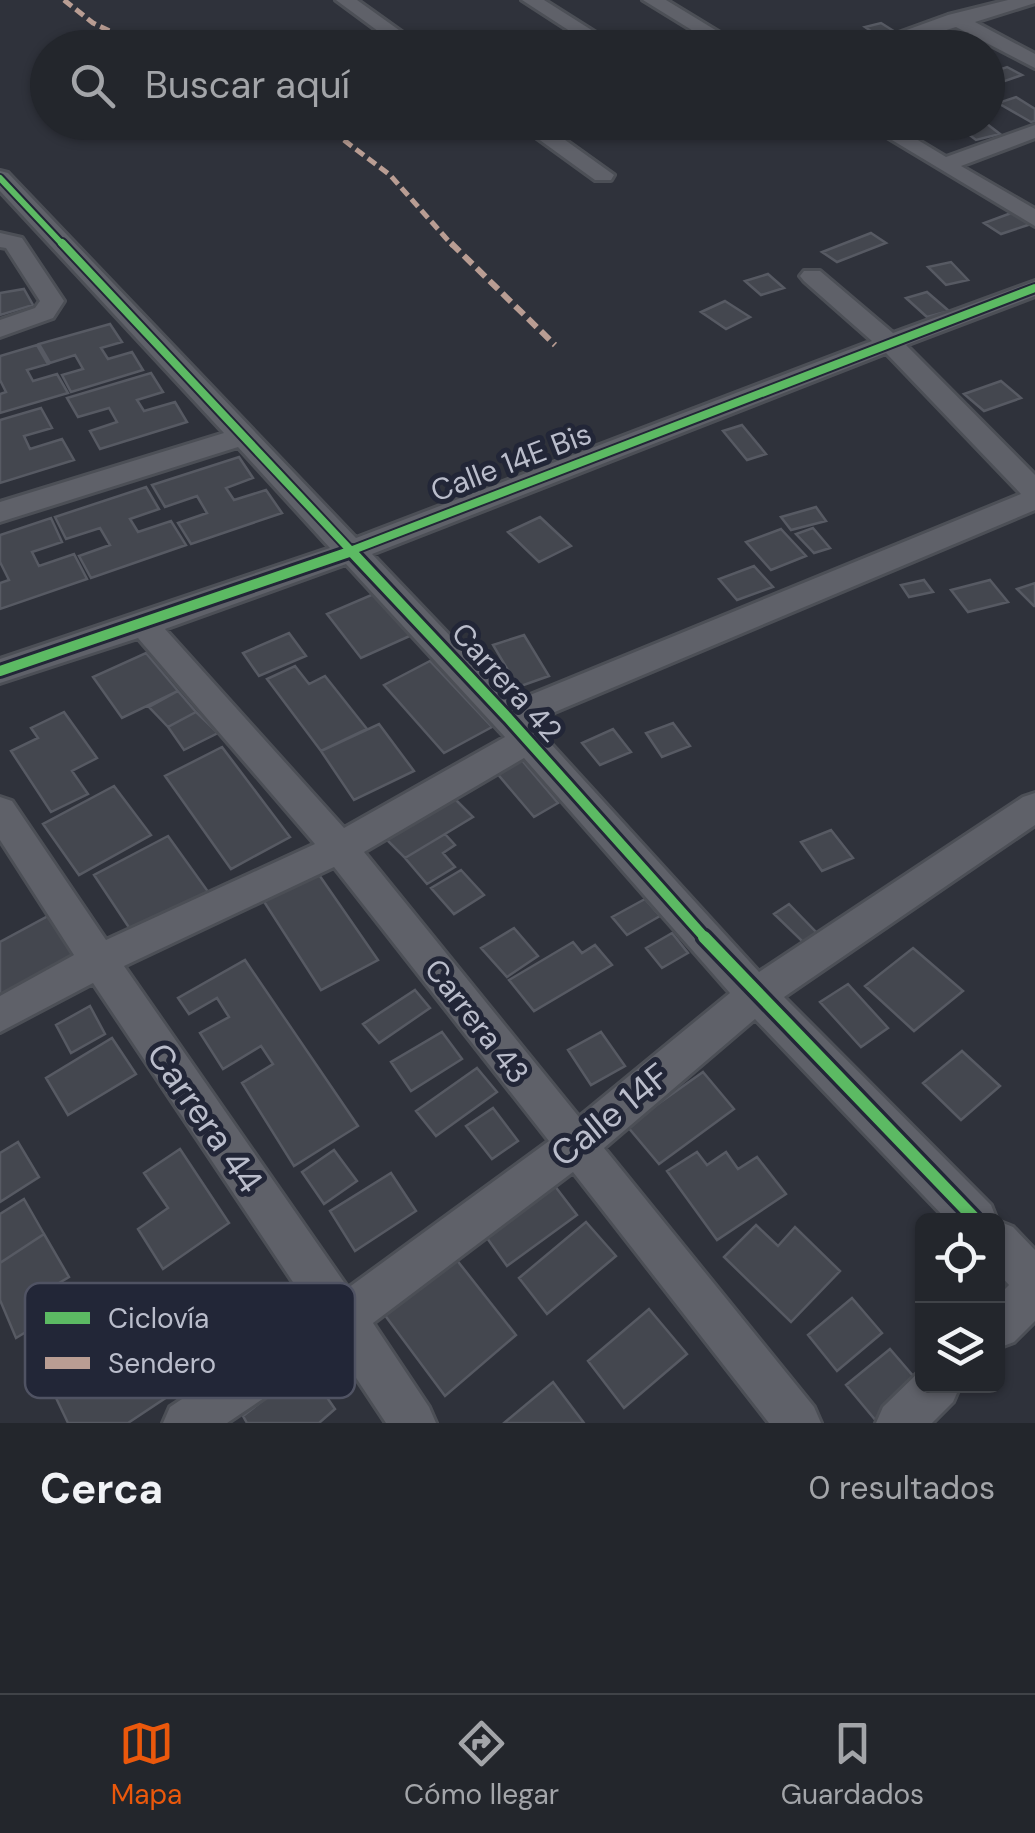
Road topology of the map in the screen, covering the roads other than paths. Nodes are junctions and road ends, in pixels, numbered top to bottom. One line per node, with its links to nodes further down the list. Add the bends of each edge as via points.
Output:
1 (376, 0): 5 (street)
2 (530, 0): 9 (street)
3 (696, 0): 6 (street)
4 (1028, 0): 7 (street)
5 (350, 3): 8 (street)
6 (660, 4): 10 (street)
7 (955, 20): 11 (street); 12 (street)
8 (389, 30)
9 (581, 30)
10 (700, 30)
11 (923, 30)
12 (974, 30)
13 (1005, 46): 14 (street)
14 (1035, 62)
15 (1035, 131): 18 (street)
16 (551, 140): 19 (street)
17 (903, 140): 18 (street)
18 (944, 164): 21 (street)
19 (603, 175)
20 (0, 178): 23 (street, Carrera 42)
21 (1035, 219)
22 (0, 240): 24 (street, via 14,242)
23 (74, 256): 24 (street); 29 (street, Carrera 42)
24 (33, 269): 27 (street, via 52,301 44,313)
25 (812, 276): 28 (street)
26 (1035, 288): 28 (street, Calle 14E Bis)
27 (0, 329)
28 (889, 342): 30 (street); 32 (street, Calle 14E Bis)
29 (245, 436): 31 (street); 32 (street, Carrera 42)
30 (1035, 496): 35 (street)
31 (0, 512)
32 (352, 552): 33 (street, Calle 14E Bis); 35 (street, Carrera 42)
33 (146, 627): 34 (street, Calle 14E Bis); 38 (street, Carrera 43)
34 (0, 672)
35 (518, 729): 38 (street); 40 (street, Carrera 42)
36 (1035, 806): 40 (street, Calle 14F)
37 (0, 811): 39 (street, Carrera 44)
38 (340, 848): 39 (street); 42 (street, Carrera 43)
39 (96, 962): 41 (street); 46 (street, Carrera 44)
40 (756, 994): 42 (street, Calle 14F); 43 (street, Carrera 42)
41 (0, 1014)
42 (575, 1146): 48 (street, Calle 14F); 55 (street, Carrera 43)
43 (969, 1213)
44 (1005, 1249): 45 (street)
45 (1035, 1280)
46 (320, 1283)
47 (1035, 1290): 49 (street)
48 (355, 1310)
49 (1005, 1319)
50 (355, 1335): 54 (street, Carrera 44)
51 (930, 1393): 56 (street)
52 (224, 1398): 53 (street, Calle 14F)
53 (186, 1423)
54 (413, 1423)
55 (798, 1423)
56 (899, 1423)

